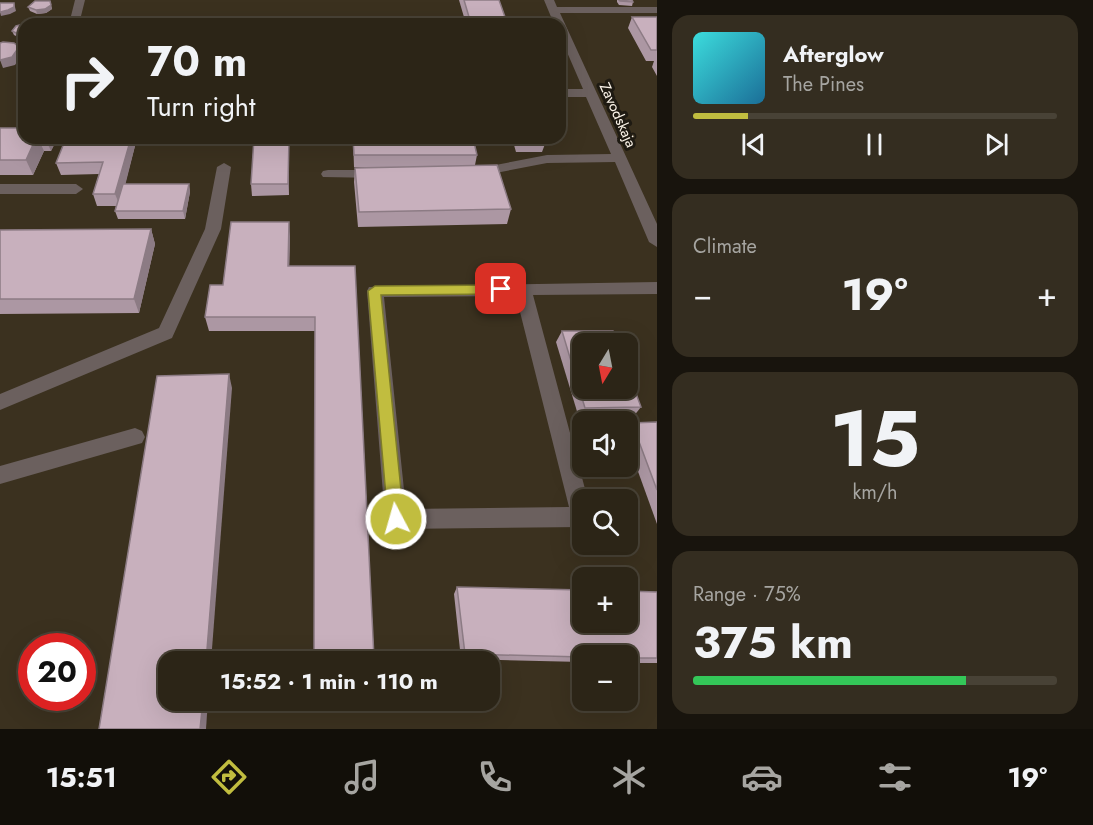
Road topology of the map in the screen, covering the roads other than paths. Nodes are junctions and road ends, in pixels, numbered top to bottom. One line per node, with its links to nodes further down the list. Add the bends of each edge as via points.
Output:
1 (80, 0): 6 (street)
2 (593, 0): 5 (street)
3 (551, 5): 5 (street)
4 (657, 10): 5 (street)
5 (599, 11)
6 (76, 18)
7 (566, 39): 9 (street, Zavodskaja)
8 (566, 93): 9 (street)
9 (590, 93): 10 (street, Zavodskaja)
10 (619, 158): 12 (street, via 547,159 482,173); 17 (street, Zavodskaja)
11 (224, 167): 20 (street, via 213,229 166,333)
12 (459, 173)
13 (328, 174): 14 (street)
14 (399, 174)
15 (0, 189): 16 (street)
16 (76, 189)
17 (657, 242)
18 (657, 288): 19 (street)
19 (523, 289): 23 (street); 24 (street, via 375,291 396,519)
20 (0, 402)
21 (135, 437): 22 (street)
22 (0, 475)
23 (575, 489)
24 (572, 516)

